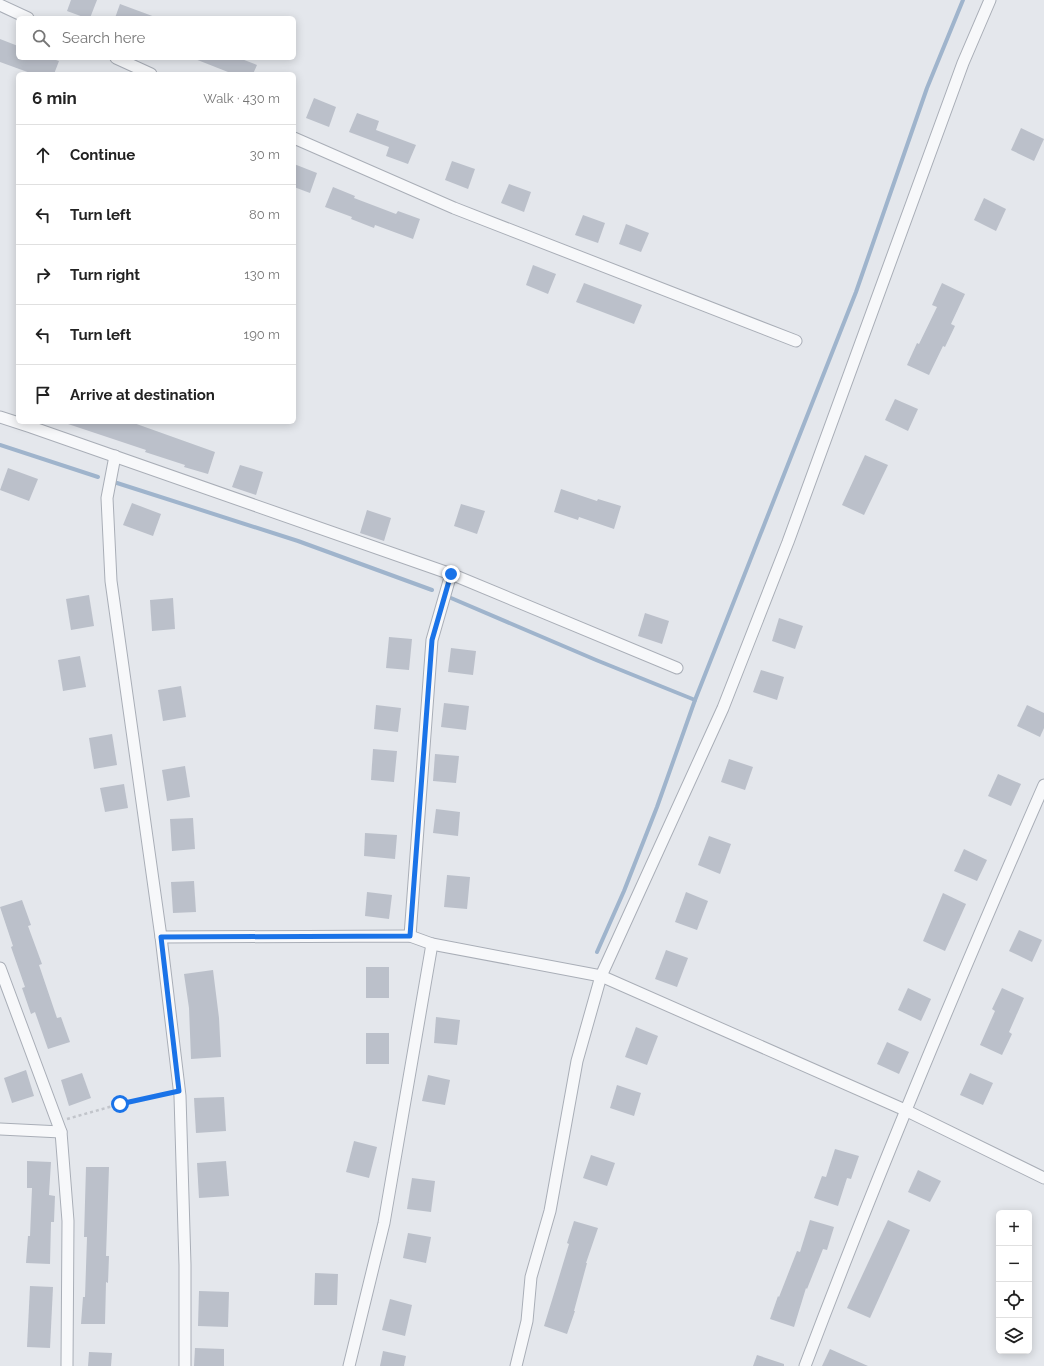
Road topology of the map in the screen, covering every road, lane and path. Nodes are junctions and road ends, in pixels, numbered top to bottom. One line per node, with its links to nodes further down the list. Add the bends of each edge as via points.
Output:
1 (990, 0): 19 (street, via 963,63 788,542 723,708)
2 (0, 6): 3 (street)
3 (23, 16)
4 (120, 60): 5 (street)
5 (147, 72)
6 (296, 139): 7 (street, via 454,208)
7 (796, 341)
8 (0, 417): 9 (street)
9 (16, 422)
10 (21, 424): 11 (street)
11 (116, 456): 12 (street); 16 (street, via 107,498 111,581)
12 (451, 574): 13 (street); 15 (street, via 432,640)
13 (677, 668)
14 (1044, 785): 21 (street)
15 (410, 936): 16 (street); 17 (street)
16 (161, 937): 20 (street)
17 (432, 944): 19 (street); 27 (street, via 384,1223)
18 (0, 968): 22 (street)
19 (601, 976): 21 (street); 28 (street, via 577,1061 550,1211 531,1277 527,1321)
20 (179, 1091): 22 (path, via 120,1104); 26 (street, via 185,1265)
21 (906, 1110): 24 (street); 29 (street)
22 (59, 1127): 23 (street); 25 (street, via 68,1221)
23 (0, 1129)
24 (1044, 1178)
25 (67, 1366)
26 (185, 1366)
27 (349, 1366)
28 (516, 1366)
29 (805, 1366)

